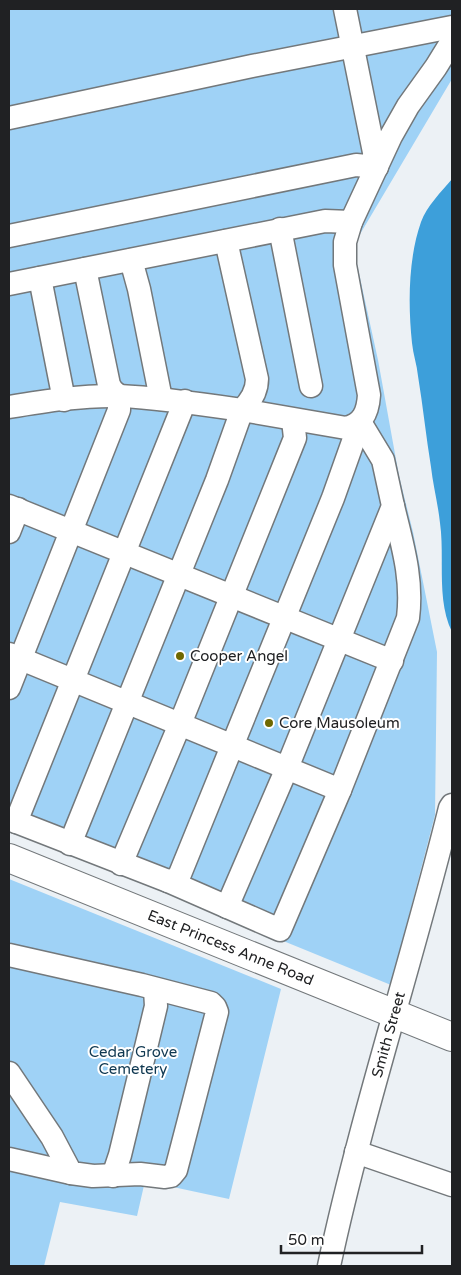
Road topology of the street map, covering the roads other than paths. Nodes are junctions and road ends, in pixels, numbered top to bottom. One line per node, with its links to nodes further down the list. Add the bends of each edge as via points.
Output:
1 (345, 9): 4 (street)
2 (452, 27): 4 (street)
3 (452, 41): 6 (street, via 408,106)
4 (352, 46): 5 (street); 6 (street)
5 (9, 118)
6 (377, 167): 7 (street); 9 (street, via 356,165)
7 (351, 222): 8 (street, via 325,221); 23 (street, via 345,242 345,265 369,396)
8 (280, 229): 10 (street); 15 (street)
9 (9, 236)
10 (226, 241): 11 (street); 21 (street, via 256,379 250,402)
11 (131, 260): 12 (street); 17 (street)
12 (85, 269): 13 (street); 16 (street, via 109,385)
13 (40, 278): 14 (street); 18 (street)
14 (9, 284)
15 (311, 386)
16 (119, 396): 17 (street); 18 (street); 26 (street, via 119,410)
17 (161, 399): 19 (street)
18 (64, 400): 20 (street)
19 (185, 401): 21 (street); 28 (street)
20 (9, 407)
21 (242, 410): 22 (street); 29 (street)
22 (294, 420): 23 (street, via 346,428); 30 (street, via 296,438)
23 (360, 422): 24 (street, via 383,460); 31 (street)
24 (394, 506): 32 (street); 34 (street, via 411,598 408,618)
25 (14, 507): 26 (street); 27 (street)
26 (72, 531): 28 (street); 33 (street)
27 (9, 532)
28 (126, 552): 29 (street); 35 (street)
29 (179, 574): 30 (street); 37 (street)
30 (232, 596): 31 (street); 38 (street)
31 (284, 617): 32 (street); 39 (street)
32 (338, 639): 34 (street); 40 (street)
33 (15, 656): 35 (street); 36 (street)
34 (392, 661): 41 (street)
35 (73, 680): 37 (street); 43 (street)
36 (9, 688)
37 (127, 702): 38 (street); 44 (street)
38 (180, 724): 39 (street); 46 (street)
39 (233, 746): 40 (street); 47 (street, via 180,874 175,880)
40 (287, 768): 41 (street); 48 (street)
41 (340, 790): 48 (street, via 280,930)
42 (452, 805): 51 (street, Smith Street)
43 (12, 821): 44 (street)
44 (70, 844): 46 (street)
45 (9, 858): 51 (main road, East Princess Anne Road)
46 (121, 864): 47 (street)
47 (168, 881): 48 (street)
48 (227, 907)
49 (9, 955): 50 (street)
50 (155, 989): 57 (street, via 156,1006); 57 (street, via 210,1003 216,1012 176,1170 165,1177 140,1174)
51 (394, 1015): 52 (main road, East Princess Anne Road); 54 (street, Smith Street)
52 (452, 1037)
53 (9, 1073): 56 (street, via 52,1137)
54 (356, 1152): 58 (street); 59 (street, Smith Street)
55 (9, 1159): 56 (street)
56 (71, 1173): 57 (street)
57 (113, 1176)
58 (452, 1185)
59 (330, 1266)

